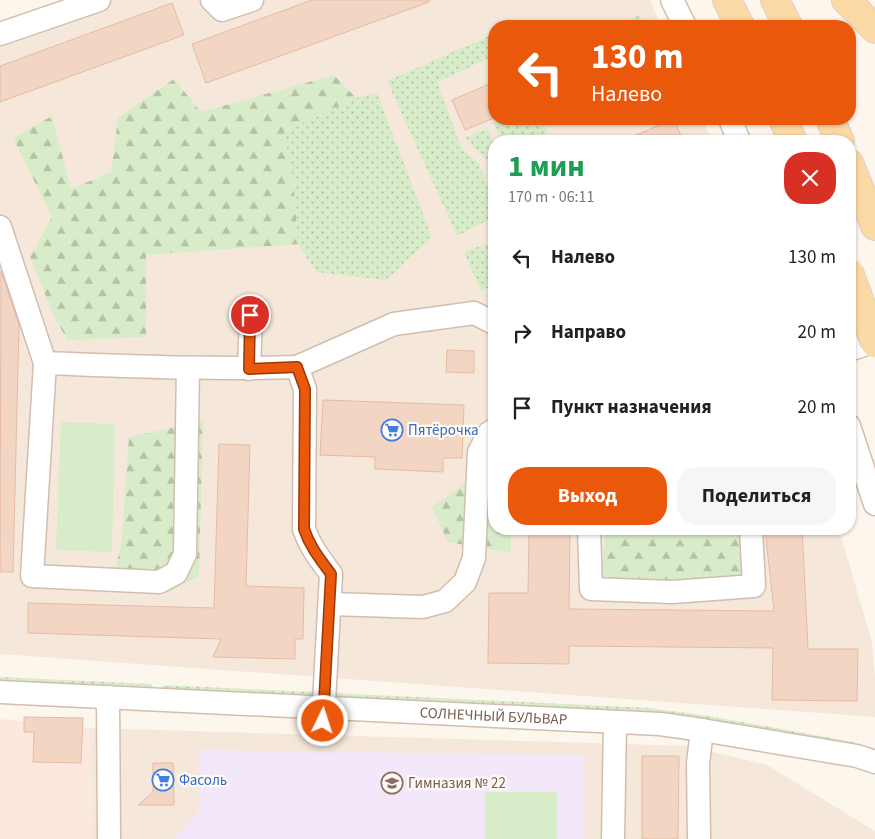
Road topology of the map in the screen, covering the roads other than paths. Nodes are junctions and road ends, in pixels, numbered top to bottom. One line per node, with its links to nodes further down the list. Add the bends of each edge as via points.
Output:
1 (99, 0): 12 (street)
2 (212, 0): 3 (street, via 222,10)
3 (252, 0)
4 (672, 0): 8 (street)
5 (727, 0): 9 (main road)
6 (775, 0): 10 (main road)
7 (846, 0): 11 (main road)
8 (682, 20)
9 (737, 20)
10 (785, 20)
11 (875, 29)
12 (0, 34)
13 (856, 179): 14 (main road)
14 (875, 226)
15 (0, 227): 21 (street)
16 (856, 291): 19 (main road, bridge)
17 (250, 315): 24 (street)
18 (488, 320): 22 (street, via 474,313 394,324)
19 (875, 342): 20 (street)
20 (856, 348)
21 (45, 363): 23 (street); 23 (street, via 32,576 159,582 176,573 185,554)
22 (297, 367): 24 (street); 30 (street, via 305,389 304,529 308,542 331,574)
23 (188, 368): 24 (street)
24 (249, 369)
25 (488, 435): 30 (street, via 479,452 474,558 465,582 446,601 423,607)
26 (856, 447): 27 (street)
27 (875, 504)
28 (589, 535): 29 (street, via 591,589 672,592 754,586)
29 (751, 535)
30 (330, 604): 33 (street)
31 (0, 692): 32 (street, СОЛНЕЧНЫЙ БУЛЬВАР)
32 (108, 697): 33 (street, СОЛНЕЧНЫЙ БУЛЬВАР); 37 (street)
33 (323, 715): 34 (street, СОЛНЕЧНЫЙ БУЛЬВАР)
34 (615, 722): 35 (street, СОЛНЕЧНЫЙ БУЛЬВАР); 38 (street)
35 (702, 730): 36 (street, СОЛНЕЧНЫЙ БУЛЬВАР, via 857,756); 39 (street, via 698,763)
36 (875, 762)
37 (109, 839)
38 (612, 839)
39 (698, 839)

